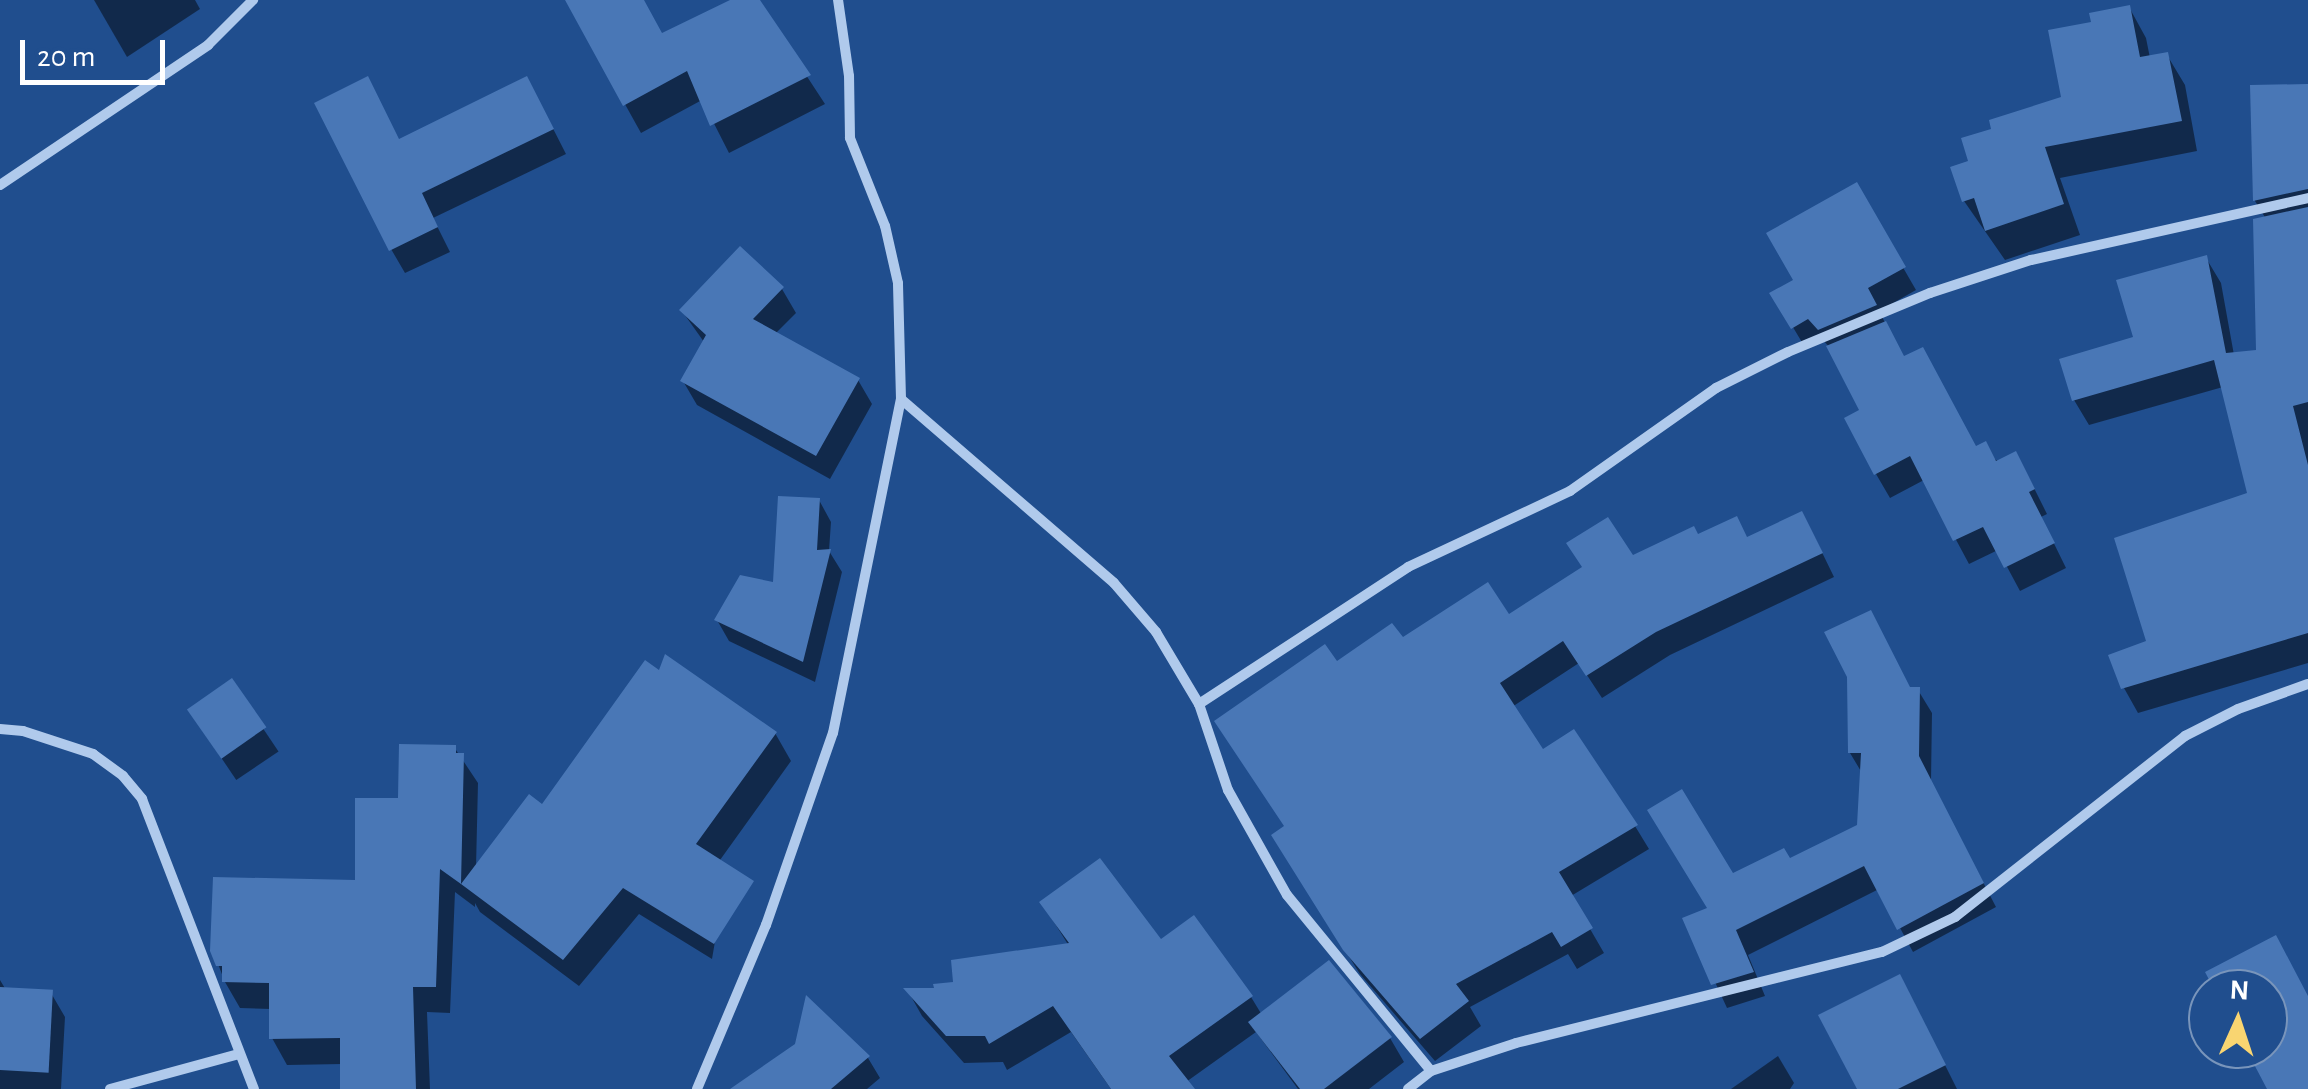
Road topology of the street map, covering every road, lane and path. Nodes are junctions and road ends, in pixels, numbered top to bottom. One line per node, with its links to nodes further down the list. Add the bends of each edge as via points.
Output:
1 (253, 0): 3 (street, via 208,45)
2 (838, 0): 5 (street, via 850,138 885,226 898,283)
3 (0, 185)
4 (2308, 198): 7 (street, via 2031,260 1788,352 1716,388 1570,491 1392,576)
5 (900, 398): 7 (street, via 1114,584 1156,632); 13 (street, via 832,733 772,910)
6 (2308, 684): 10 (street, via 2238,708 2185,736 1966,909 1882,952 1576,1026)
7 (1199, 704): 10 (street, via 1228,790 1287,894)
8 (0, 729): 9 (street, via 93,754 142,799)
9 (238, 1054): 11 (street); 12 (street)
10 (1431, 1071): 14 (street)
11 (110, 1089)
12 (254, 1089)
13 (697, 1089)
14 (1408, 1089)

